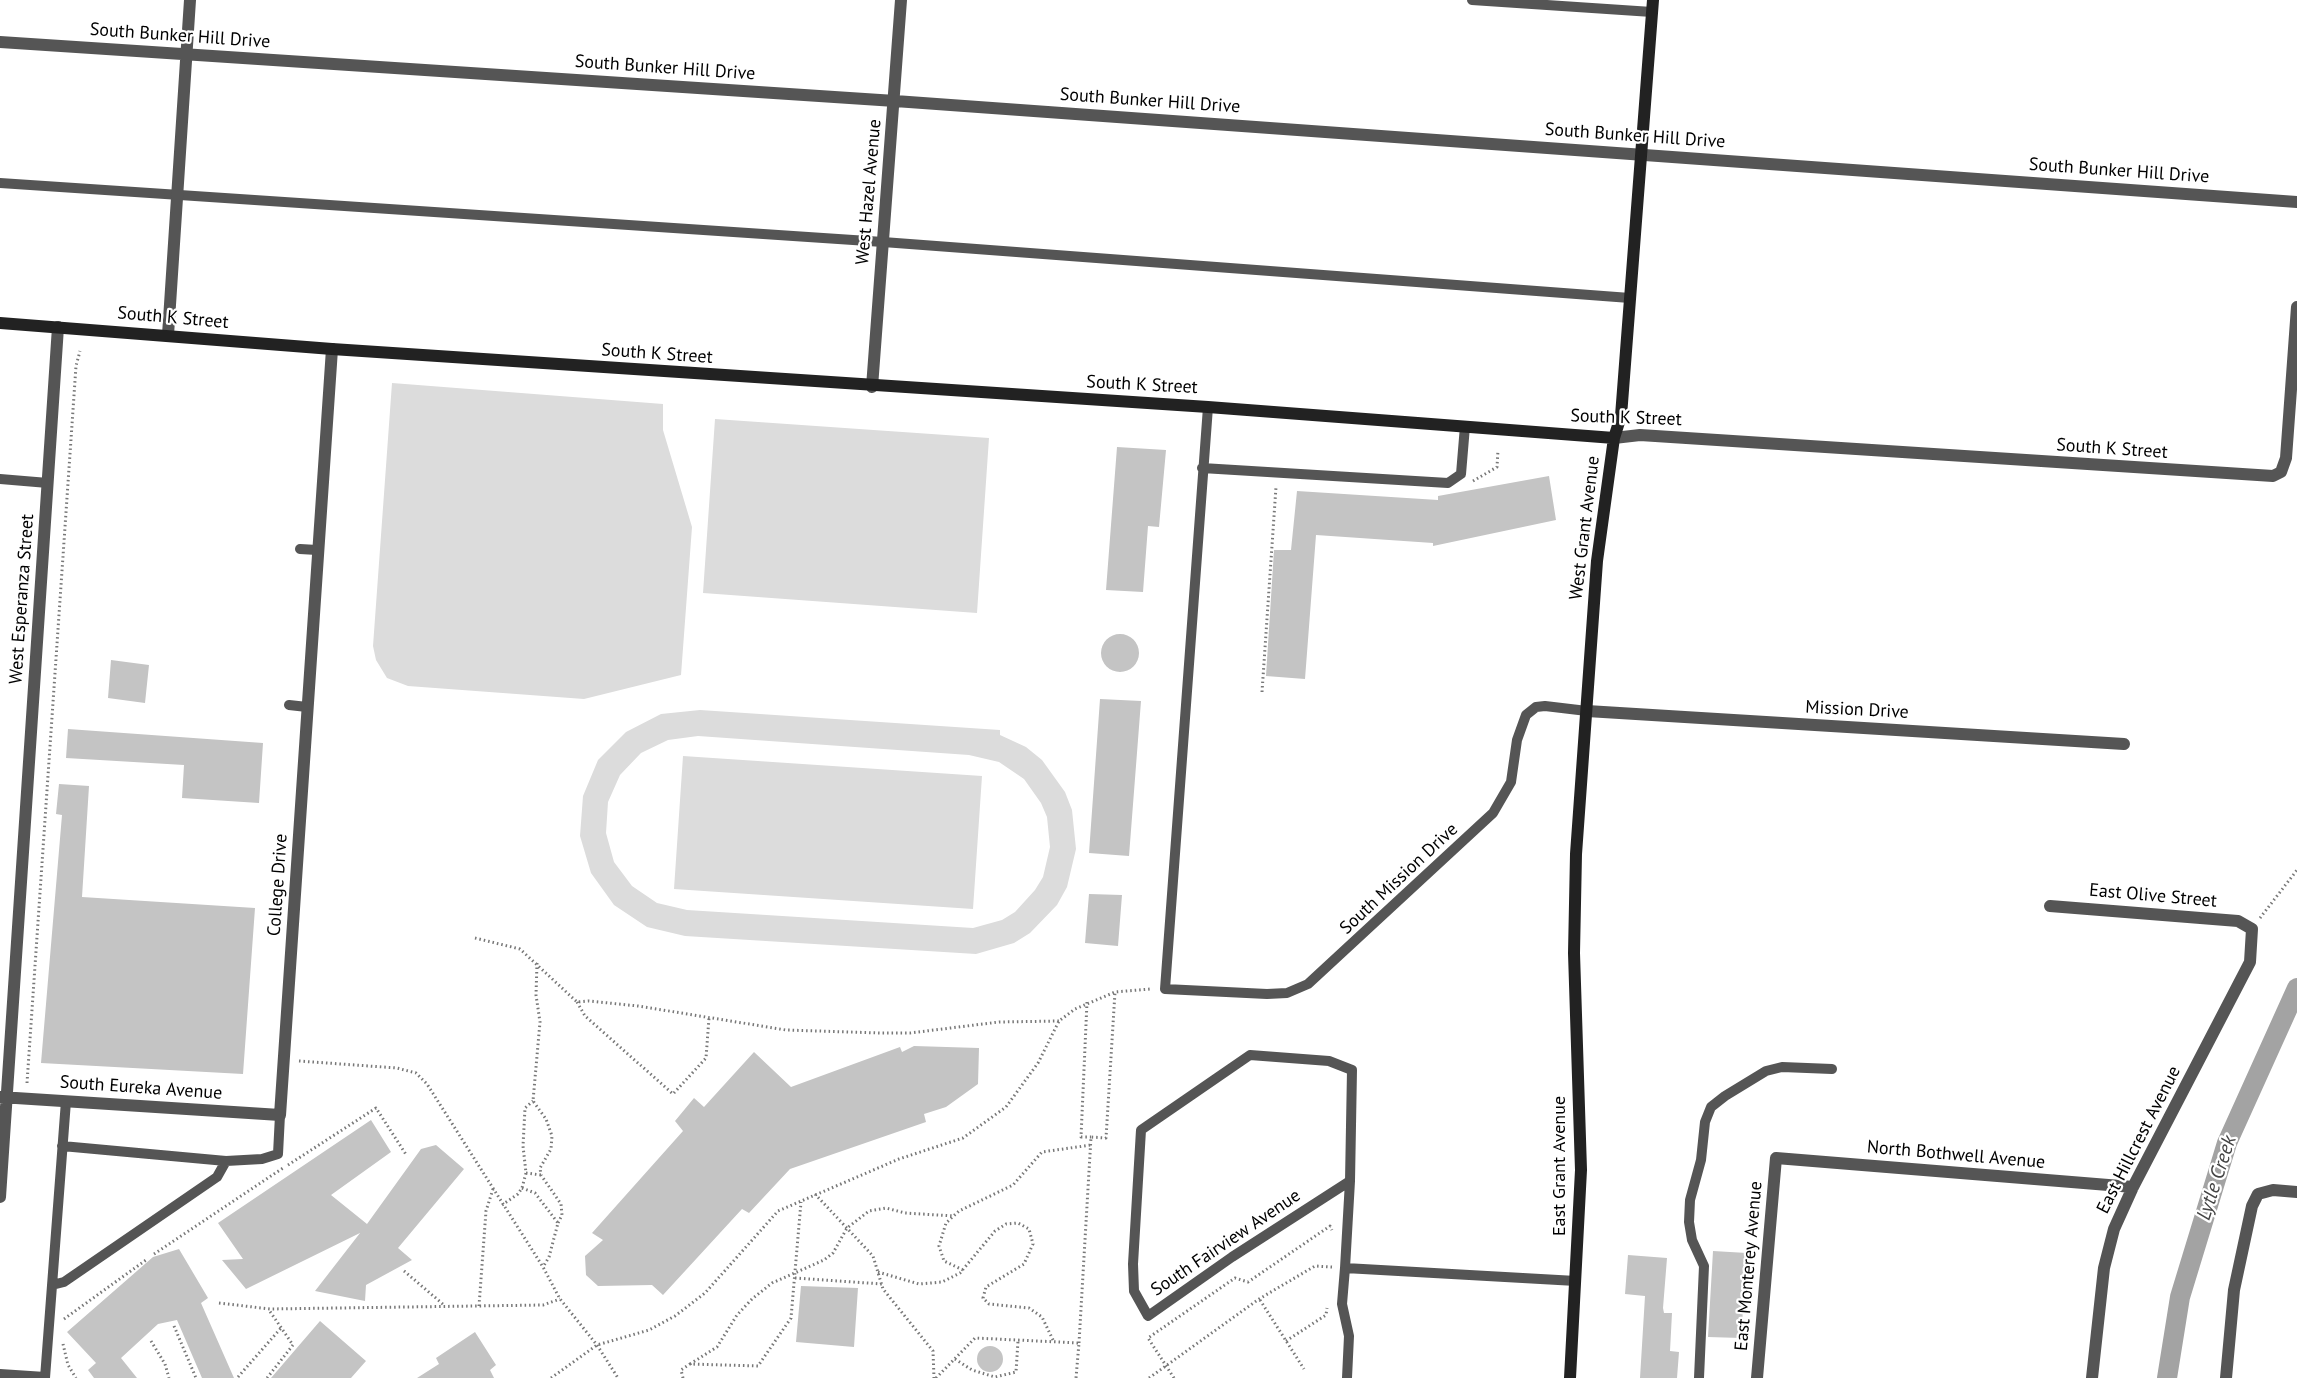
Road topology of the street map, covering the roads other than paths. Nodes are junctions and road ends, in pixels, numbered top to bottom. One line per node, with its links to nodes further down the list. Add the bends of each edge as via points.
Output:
1 (190, 0): 6 (street)
2 (902, 0): 7 (street, West Hazel Avenue)
3 (1472, 0): 4 (lane)
4 (1652, 6): 8 (street, West Grant Avenue)
5 (0, 42): 6 (street, South Bunker Hill Drive)
6 (186, 55): 7 (street, South Bunker Hill Drive); 10 (street)
7 (895, 101): 8 (street, South Bunker Hill Drive); 12 (street, West Hazel Avenue)
8 (1641, 154): 11 (street, South Bunker Hill Drive); 13 (street, West Grant Avenue)
9 (0, 183): 10 (lane)
10 (177, 196): 12 (lane); 17 (street)
11 (2297, 202)
12 (883, 242): 13 (lane); 19 (street, West Hazel Avenue)
13 (1630, 298): 22 (street, West Grant Avenue, via 1621,416)
14 (2297, 307): 22 (street, South K Street, via 2286,458 2281,472 2263,477 1640,435)
15 (0, 323): 16 (street, South K Street)
16 (58, 327): 17 (street, South K Street); 25 (street, West Esperanza Street)
17 (168, 335): 18 (street, South K Street)
18 (332, 349): 19 (street, South K Street); 27 (street, College Drive)
19 (872, 387): 20 (street, South K Street)
20 (1208, 407): 21 (street, South K Street); 23 (lane)
21 (1465, 426): 22 (street, South K Street); 23 (lane, via 1461,474 1448,483)
22 (1614, 438): 30 (street, West Grant Avenue, via 1597,561)
23 (1202, 468): 30 (lane, South Mission Drive, via 1165,989 1267,994 1287,993 1308,984 1493,813 1511,782 1517,740 1526,715 1545,706)
24 (0, 479): 25 (lane)
25 (48, 483): 36 (street, West Esperanza Street)
26 (300, 549): 27 (lane)
27 (317, 550): 29 (street, College Drive)
28 (289, 705): 29 (lane)
29 (307, 706): 38 (street, College Drive)
30 (1587, 711): 31 (street, Mission Drive); 34 (street, West Grant Avenue, via 1576,854)
31 (2124, 744)
32 (2050, 906): 33 (street, East Olive Street, via 2238,921)
33 (2252, 929): 43 (street, East Hillcrest Avenue, via 2250,962)
34 (1574, 953): 47 (street, East Grant Avenue, via 1581,1170)
35 (1832, 1069): 53 (lane, via 1782,1067 1766,1071 1725,1096 1708,1114 1689,1222 1704,1266)
36 (3, 1097): 37 (street, South Eureka Avenue); 45 (street, West Esperanza Street)
37 (66, 1101): 38 (street, South Eureka Avenue); 39 (lane)
38 (280, 1114): 41 (lane, College Drive, via 278,1154)
39 (62, 1146): 41 (lane); 48 (lane)
40 (1776, 1158): 43 (street, North Bothwell Avenue); 54 (street, East Monterey Avenue)
41 (226, 1161): 48 (lane, via 217,1177 64,1282)
42 (1350, 1181): 42 (lane, South Fairview Avenue, via 1352,1070 1329,1061 1250,1055 1141,1131 1134,1291 1148,1316); 46 (lane, South Fairview Avenue)
43 (2133, 1187): 55 (street, East Hillcrest Avenue, via 2114,1229 2104,1268)
44 (2297, 1192): 56 (street, via 2272,1190 2258,1194 2252,1206 2234,1290)
45 (0, 1197)
46 (1345, 1268): 47 (lane); 51 (lane, South Fairview Avenue, via 1342,1304 1349,1336)
47 (1576, 1281): 52 (street, East Grant Avenue)
48 (52, 1285): 50 (lane)
49 (0, 1374): 50 (lane)
50 (45, 1378)
51 (1347, 1378)
52 (1570, 1378)
53 (1699, 1378)
54 (1757, 1378)
55 (2092, 1378)
56 (2226, 1378)

